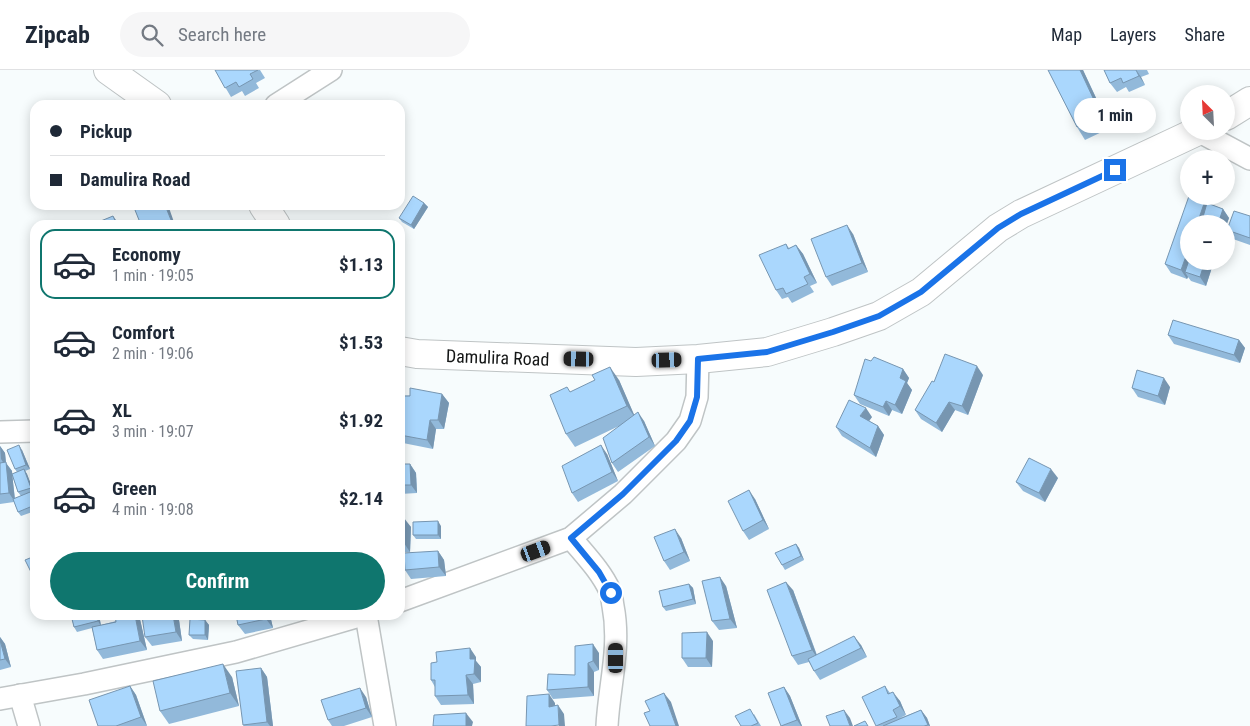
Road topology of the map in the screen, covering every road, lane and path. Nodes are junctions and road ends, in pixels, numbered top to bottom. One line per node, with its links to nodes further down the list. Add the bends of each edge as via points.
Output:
1 (108, 70): 3 (street)
2 (331, 70): 4 (street)
3 (150, 100)
4 (284, 100)
5 (1250, 101): 6 (street)
6 (1235, 110)
7 (1180, 139): 11 (street, Damulira Road, via 1021,214 998,228 921,292 879,316 767,352)
8 (1215, 140): 9 (street)
9 (1250, 159)
10 (405, 352): 11 (street, Damulira Road, via 636,362)
11 (698, 359): 14 (street, via 697,397 690,421 676,441 623,494)
12 (30, 431): 13 (street)
13 (0, 432)
14 (571, 538): 15 (street); 21 (street, via 599,572 611,593 616,619 616,658)
15 (405, 600)
16 (347, 620): 18 (street, via 236,652)
17 (365, 620): 20 (street)
18 (10, 697): 19 (street)
19 (29, 726)
20 (385, 726)
21 (607, 726)

